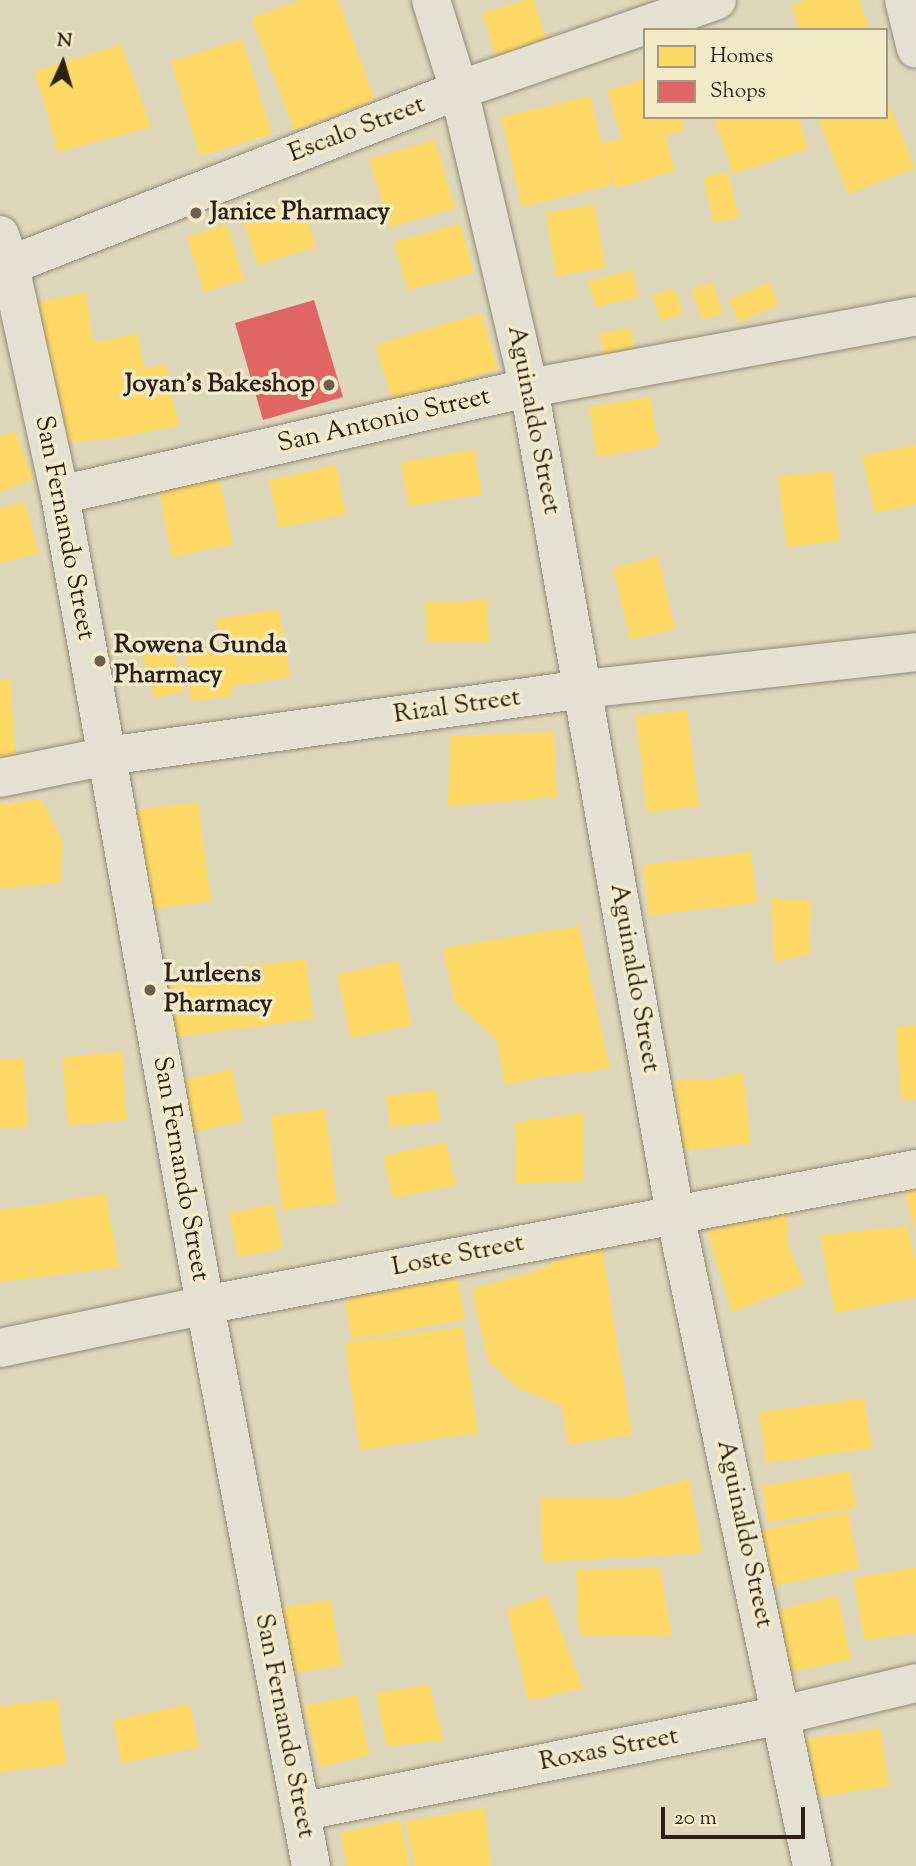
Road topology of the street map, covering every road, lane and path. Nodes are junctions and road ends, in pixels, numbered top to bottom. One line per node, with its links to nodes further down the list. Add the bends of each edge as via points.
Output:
1 (431, 0): 5 (street, Aguinaldo Street)
2 (717, 0): 5 (street, Escalo Street)
3 (904, 0): 4 (street)
4 (916, 49)
5 (459, 90): 6 (street, Escalo Street); 8 (street, Aguinaldo Street)
6 (3, 256): 9 (street, San Fernando Street)
7 (916, 316): 8 (street, San Antonio Street)
8 (529, 388): 9 (street, San Antonio Street); 11 (street, Aguinaldo Street)
9 (60, 495): 12 (street, San Fernando Street)
10 (916, 652): 11 (street, Rizal Street)
11 (583, 689): 12 (street, Rizal Street); 15 (street, Aguinaldo Street)
12 (107, 756): 13 (street, Rizal Street); 16 (street, San Fernando Street)
13 (0, 778)
14 (916, 1169): 15 (street, Loste Street)
15 (675, 1213): 16 (street, Loste Street); 19 (street, Aguinaldo Street)
16 (205, 1305): 17 (street, Loste Street); 20 (street, San Fernando Street)
17 (0, 1348)
18 (916, 1683): 19 (street, Roxas Street)
19 (782, 1715): 20 (street, Roxas Street); 22 (street, Aguinaldo Street)
20 (300, 1812): 21 (street, San Fernando Street)
21 (311, 1866)
22 (812, 1866)

